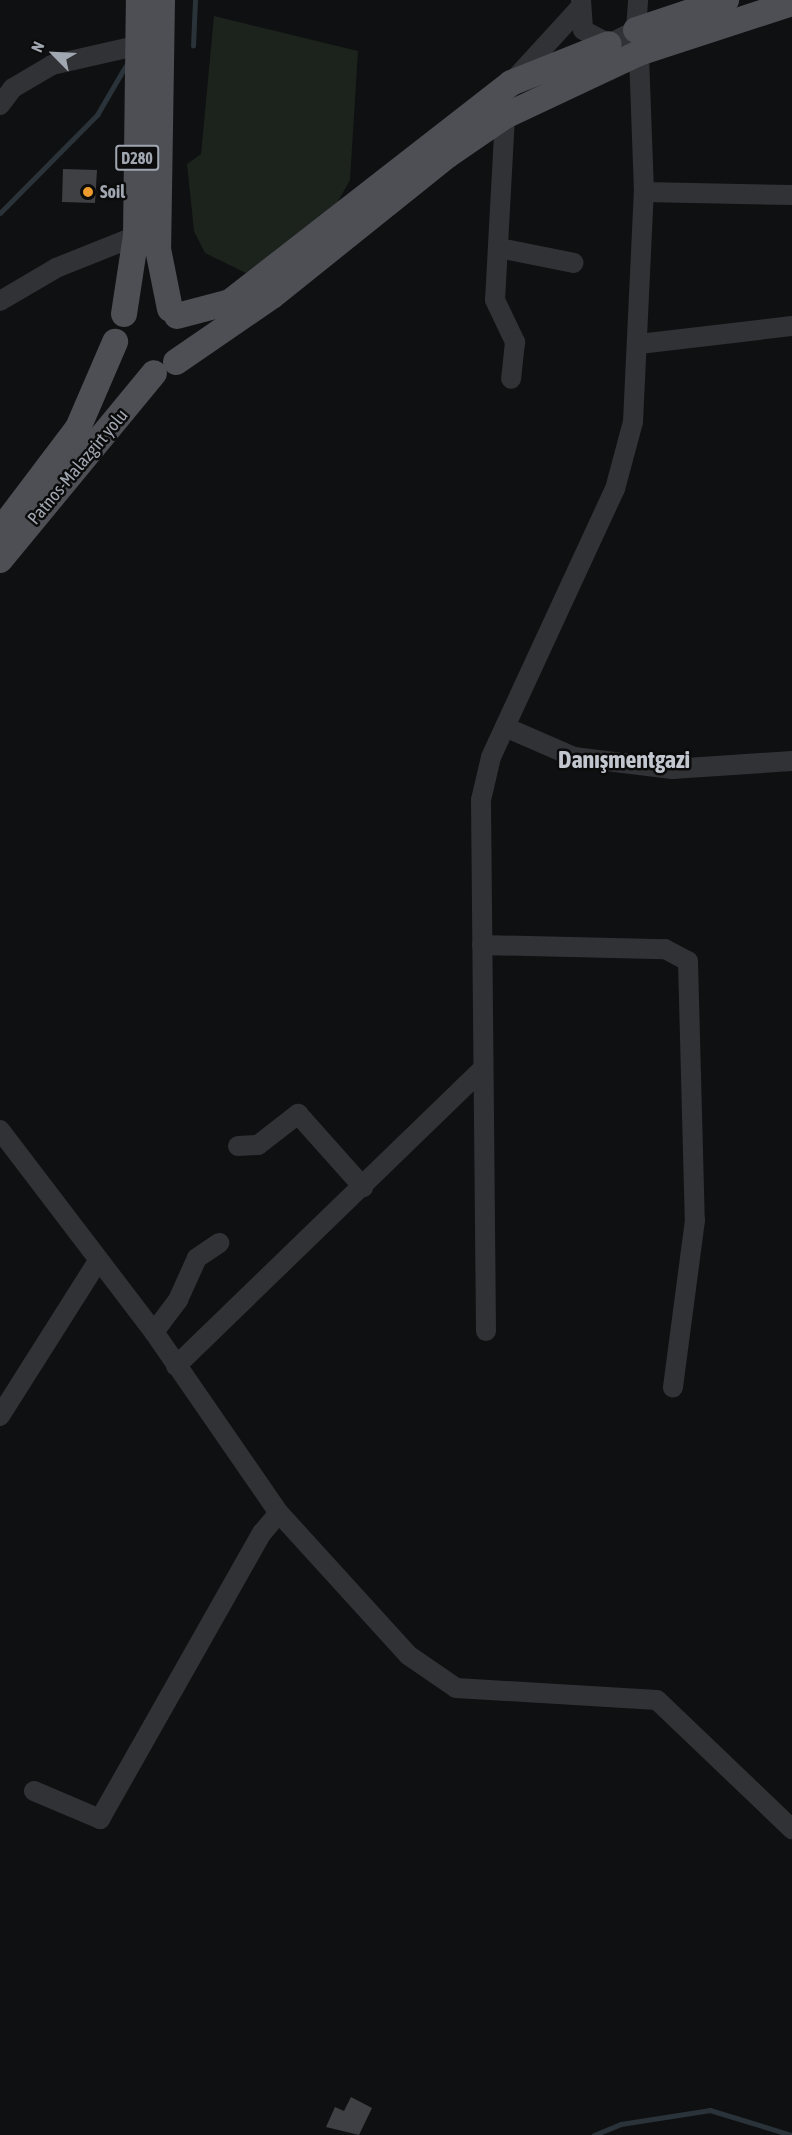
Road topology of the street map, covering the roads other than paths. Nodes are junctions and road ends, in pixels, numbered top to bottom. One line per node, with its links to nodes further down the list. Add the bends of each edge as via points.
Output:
1 (139, 0): 8 (main road, D280)
2 (162, 0): 18 (main road, D280, via 158,249)
3 (638, 0): 7 (street)
4 (726, 0): 7 (main road)
5 (792, 3): 7 (main road)
6 (580, 5): 7 (street, via 590,38); 9 (street)
7 (628, 41): 9 (main road); 11 (main road); 12 (street)
8 (139, 45): 10 (street, via 52,65 13,88); 14 (main road, D280)
9 (511, 83): 18 (main road, via 230,302)
10 (0, 105)
11 (505, 116): 15 (street); 23 (main road, via 448,154 272,296)
12 (644, 192): 13 (street); 22 (street)
13 (792, 195)
14 (136, 236): 17 (street, via 56,268); 19 (main road, D280)
15 (499, 248): 16 (street); 24 (street, via 495,300 515,342)
16 (574, 263)
17 (0, 301)
18 (173, 313): 19 (main road, via 141,304); 23 (main road, D280, via 185,334)
19 (124, 314): 21 (main road, D280)
20 (792, 326): 22 (street)
21 (115, 342): 23 (main road, via 132,369); 25 (main road, D280, via 78,429)
22 (639, 344): 27 (street, via 633,423 615,489)
23 (165, 368): 26 (main road, Patnos-Malazgirt yolu / D280)
24 (511, 379)
25 (0, 531)
26 (0, 560)
27 (505, 727): 28 (street, via 574,757 650,767 735,768); 29 (street, via 481,800)
28 (792, 761)
29 (482, 945): 30 (street); 39 (street, via 665,949 688,961 695,1220)
30 (483, 1069): 33 (street); 36 (street)
31 (0, 1130): 35 (street)
32 (238, 1146): 33 (street, via 258,1145 298,1114)
33 (363, 1187): 38 (street)
34 (219, 1243): 37 (street, via 197,1258 178,1300)
35 (98, 1261): 37 (street); 40 (street)
36 (486, 1331)
37 (154, 1332): 38 (street)
38 (176, 1365): 41 (street)
39 (674, 1388)
40 (0, 1416)
41 (279, 1513): 42 (street, via 262,1533 100,1819); 43 (street, via 408,1654 441,1681 456,1688 657,1700)
42 (34, 1791)
43 (792, 1829)

